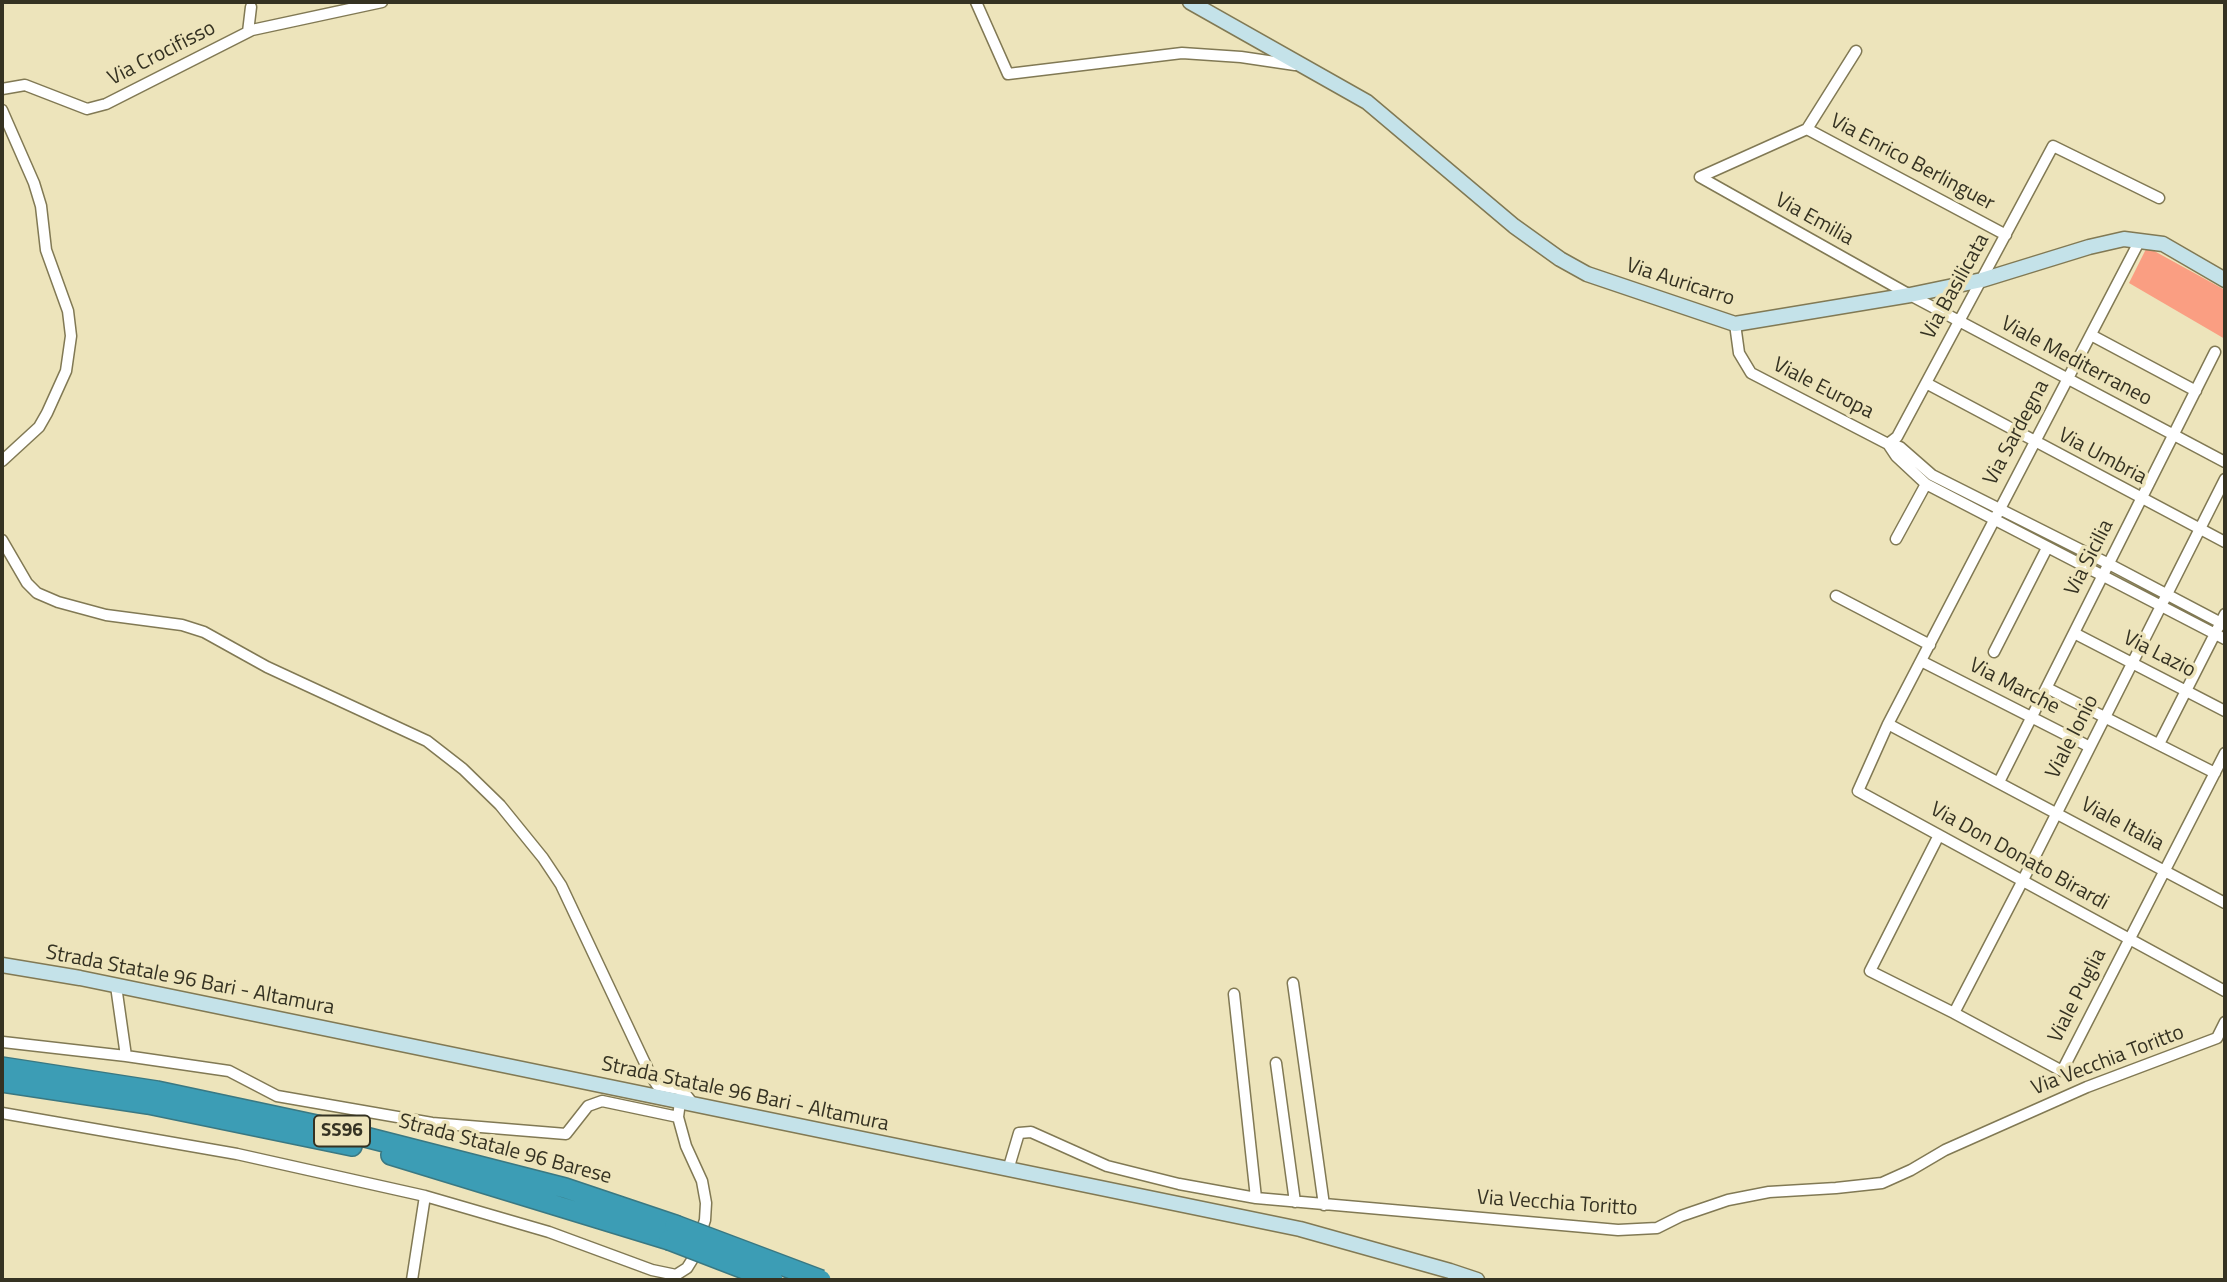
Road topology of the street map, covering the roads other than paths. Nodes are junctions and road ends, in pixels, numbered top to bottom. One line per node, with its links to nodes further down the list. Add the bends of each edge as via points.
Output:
1 (382, 2): 5 (street, Via Crocifisso)
2 (976, 2): 7 (street, via 1008,74 1182,53)
3 (1190, 2): 7 (street, Via Auricarro)
4 (251, 7): 5 (street)
5 (248, 32): 8 (street, Via Crocifisso, via 106,104 87,109 25,85)
6 (1856, 51): 10 (street, Via Enrico Berlinguer)
7 (1305, 66): 18 (street, Via Auricarro, via 1367,102 1560,260 1587,274)
8 (2, 89)
9 (2, 110): 27 (street, via 41,206 47,250 68,311 71,337 66,371 47,413 39,427)
10 (1807, 129): 12 (street, Via Enrico Berlinguer); 16 (street, Via Emilia, via 1700,177)
11 (2159, 198): 12 (street, Via Basilicata, via 2053,146)
12 (2006, 235): 15 (street, Via Basilicata)
13 (2140, 240): 14 (street, Via Auricarro, via 2163,244); 15 (street, Via Auricarro, via 2089,247); 19 (street, Via Sardegna)
14 (2225, 280)
15 (1982, 281): 16 (street, Via Auricarro); 17 (street, Via Basilicata)
16 (1910, 295): 17 (street, Viale Mediterraneo); 18 (street, Via Auricarro)
17 (1959, 321): 21 (street, Viale Mediterraneo); 22 (street, Via Basilicata)
18 (1735, 324): 26 (street, Viale Europa, via 1739,353 1751,373)
19 (2091, 335): 21 (street, Via Sardegna); 23 (street)
20 (2215, 352): 23 (street, Via Sicilia)
21 (2068, 379): 24 (street, Viale Mediterraneo); 25 (street, Via Sardegna)
22 (1926, 383): 25 (street, Via Umbria); 26 (street, Via Basilicata, via 1897,437)
23 (2196, 391): 24 (street, Via Sicilia)
24 (2174, 435): 28 (street, Viale Mediterraneo); 31 (street, Via Sicilia)
25 (2035, 443): 31 (street, Via Umbria); 32 (street, Via Sardegna)
26 (1888, 444): 30 (street, Viale Europa); 32 (street, Viale Europa, via 1900,447 1932,475)
27 (2, 461)
28 (2225, 462)
29 (2225, 479): 34 (street, Viale Ionio)
30 (1926, 484): 33 (street, Viale Europa); 35 (street)
31 (2141, 499): 34 (street, Via Umbria); 39 (street, Via Sicilia)
32 (2000, 508): 33 (street, Via Sardegna); 39 (street, Viale Europa)
33 (1993, 520): 38 (street, Viale Europa); 47 (street, Via Sardegna)
34 (2200, 529): 37 (street, Via Umbria); 41 (street, Viale Ionio)
35 (1895, 539)
36 (2, 540): 80 (street, via 37,593 106,615 204,632 267,667 427,741 463,769 500,805 561,885 651,1076 657,1085 678,1088 687,1096)
37 (2225, 542)
38 (2047, 548): 40 (street, Viale Europa); 48 (street)
39 (2109, 564): 40 (street, Via Sicilia); 41 (street, Viale Europa)
40 (2102, 577): 43 (street, Viale Europa); 45 (street, Via Sicilia)
41 (2167, 595): 43 (street, Viale Ionio); 44 (street, Viale Europa)
42 (1836, 596): 47 (street)
43 (2161, 607): 46 (street, Viale Europa); 50 (street, Viale Ionio)
44 (2224, 621): 46 (street)
45 (2074, 633): 50 (street, Via Lazio); 51 (street, Via Sicilia)
46 (2220, 637): 52 (street)
47 (1930, 645): 49 (street, Via Sardegna)
48 (1994, 652)
49 (1922, 661): 55 (street, Via Marche); 56 (street, Via Sardegna)
50 (2132, 663): 52 (street, Via Lazio); 54 (street, Viale Ionio)
51 (2047, 688): 54 (street); 55 (street, Via Sicilia)
52 (2186, 691): 53 (street, Via Lazio); 57 (street)
53 (2225, 711)
54 (2105, 716): 57 (street); 58 (street, Viale Ionio)
55 (2032, 718): 58 (street, Via Marche); 61 (street, Via Sicilia)
56 (1888, 724): 61 (street, Viale Italia); 63 (street, Via Don Donato Birardi, via 1858,791)
57 (2159, 744): 60 (street)
58 (2090, 747): 62 (street, Viale Ionio)
59 (2225, 752): 60 (street, Viale Puglia)
60 (2215, 773): 64 (street, Viale Puglia)
61 (1999, 782): 62 (street, Viale Italia)
62 (2057, 812): 64 (street, Viale Italia); 65 (street, Viale Ionio)
63 (1939, 835): 65 (street, Via Don Donato Birardi); 73 (street, via 1870,971)
64 (2165, 870): 66 (street, Viale Italia); 67 (street, Viale Puglia)
65 (2022, 881): 67 (street, Via Don Donato Birardi); 73 (street, Viale Ionio)
66 (2225, 903)
67 (2129, 938): 71 (street, Via Don Donato Birardi); 73 (street, Viale Puglia, via 2062,1071)
68 (2, 965): 70 (street, Strada Statale 96 Bari - Altamura)
69 (1293, 983): 86 (street)
70 (116, 986): 76 (street); 80 (street, Strada Statale 96 Bari - Altamura)
71 (2225, 991)
72 (1234, 994): 84 (street)
73 (1954, 1013)
74 (2225, 1022): 86 (street, Via Vecchia Toritto, via 2217,1038 2087,1087 1882,1182 1728,1200 1657,1228 1618,1230)
75 (3, 1042): 76 (street)
76 (125, 1056): 80 (street, via 229,1071 277,1096 432,1123 566,1134 588,1106 602,1101)
77 (1276, 1063): 85 (street)
78 (2, 1067): 87 (highway, Strada Statale 96 Barese / SS96, via 157,1091 339,1130 565,1188)
79 (2, 1082): 87 (highway, Strada Statale 96 Barese / SS96, via 148,1104 380,1152)
80 (684, 1108): 82 (street, Strada Statale 96 Bari - Altamura); 83 (street, via 686,1146 702,1181 706,1203 692,1260 676,1275)
81 (2, 1113): 83 (street, via 237,1154)
82 (1008, 1170): 84 (street, Via Vecchia Toritto, via 1019,1133 1031,1132 1107,1166); 91 (street, Strada Statale 96 Bari - Altamura, via 1300,1229)
83 (425, 1196): 88 (street)
84 (1256, 1198): 85 (street, Via Vecchia Toritto)
85 (1295, 1202): 86 (street, Via Vecchia Toritto)
86 (1324, 1205)
87 (672, 1232): 89 (highway, Strada Statale 96 Barese / SS96, bridge); 90 (highway, Strada Statale 96 Barese / SS96, bridge)
88 (412, 1280)
89 (773, 1280)
90 (821, 1280)
91 (1477, 1280)

